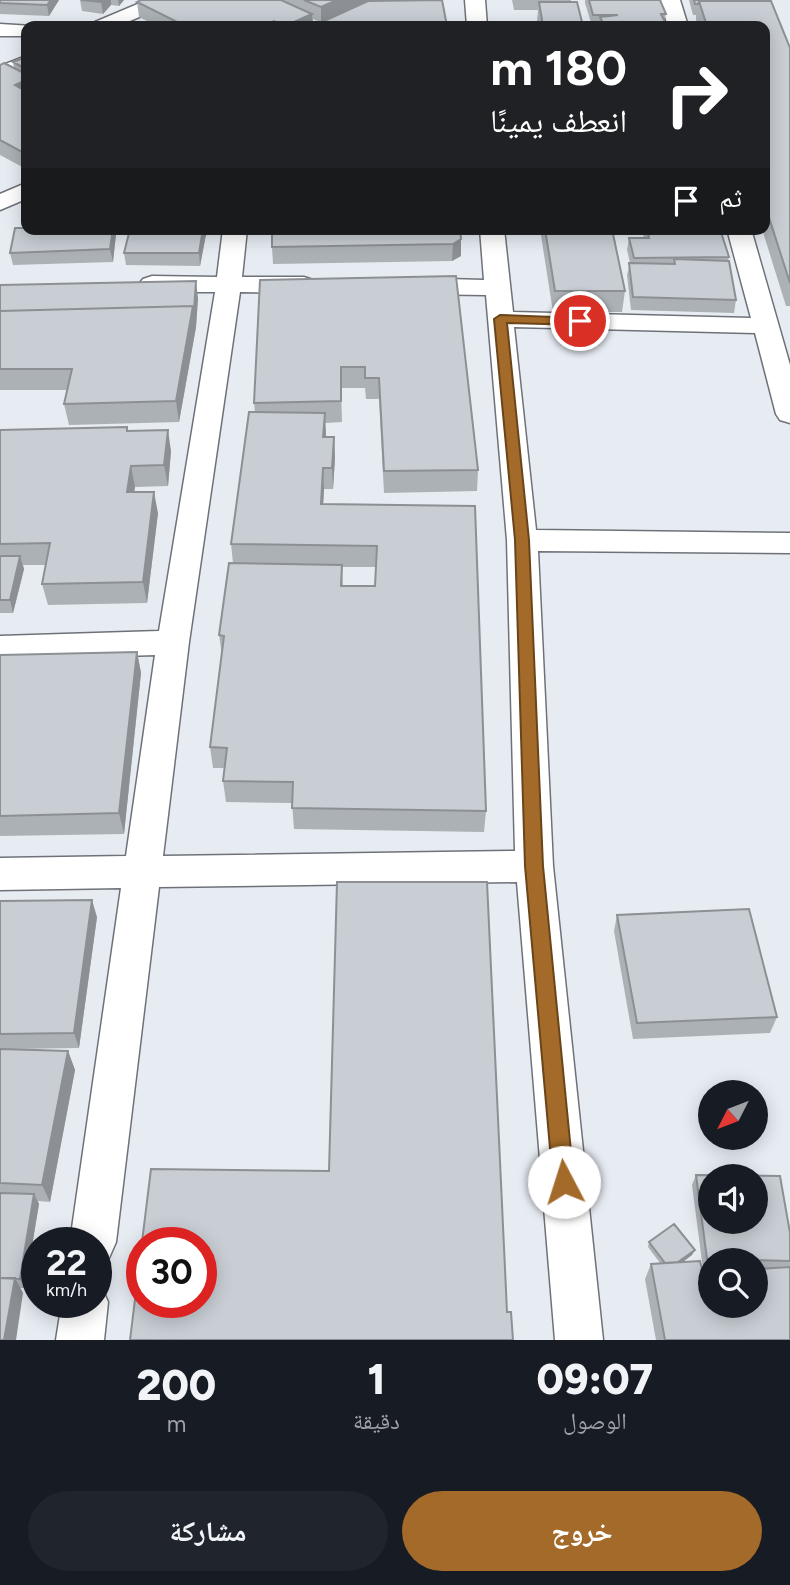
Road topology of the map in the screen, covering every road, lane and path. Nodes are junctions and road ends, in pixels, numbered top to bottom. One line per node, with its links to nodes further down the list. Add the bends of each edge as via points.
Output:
1 (163, 0): 5 (street)
2 (453, 0): 4 (street)
3 (670, 0): 7 (street)
4 (475, 1): 6 (street)
5 (114, 21)
6 (477, 21)
7 (676, 21)
8 (0, 30): 9 (street)
9 (21, 30)
10 (21, 64): 11 (street)
11 (0, 73)
12 (12, 197): 13 (street)
13 (0, 224)
14 (234, 235): 17 (street)
15 (492, 235): 21 (street)
16 (741, 235): 22 (street)
17 (229, 283): 18 (street); 19 (street); 26 (street)
18 (121, 285)
19 (323, 285)
20 (389, 286): 21 (street)
21 (498, 304): 22 (street); 24 (street)
22 (766, 326): 23 (street)
23 (790, 414)
24 (522, 540): 25 (street); 28 (street)
25 (790, 543)
26 (173, 642): 27 (street); 29 (street)
27 (0, 648)
28 (534, 866): 29 (street); 34 (street)
29 (143, 872): 30 (street); 31 (street)
30 (0, 874)
31 (95, 1227)
32 (83, 1318): 33 (street)
33 (80, 1340)
34 (579, 1340)

